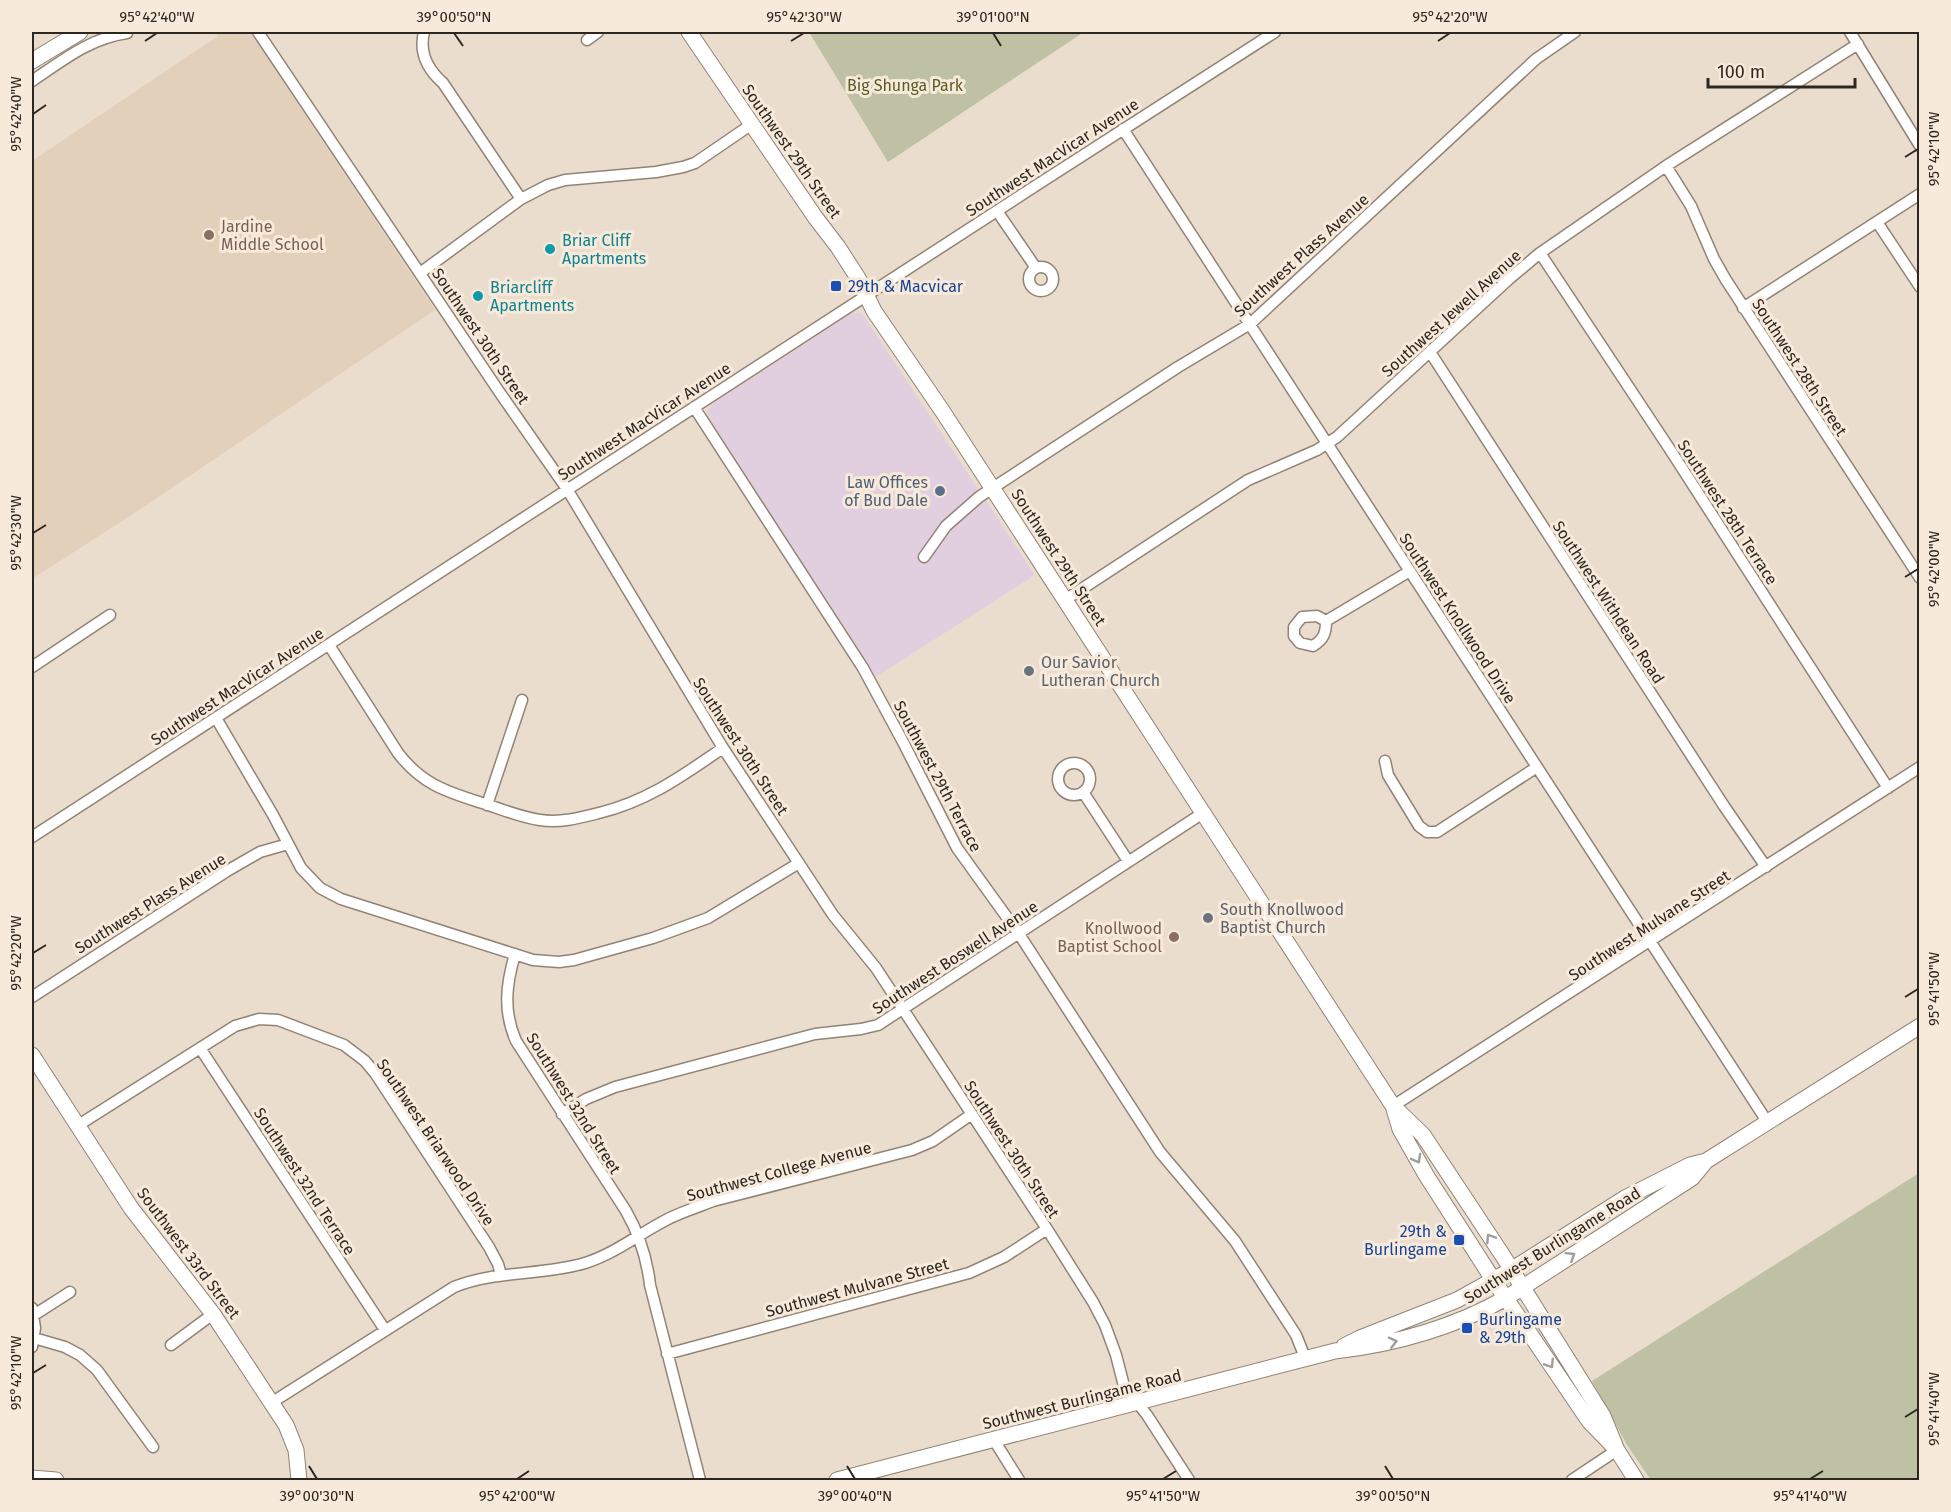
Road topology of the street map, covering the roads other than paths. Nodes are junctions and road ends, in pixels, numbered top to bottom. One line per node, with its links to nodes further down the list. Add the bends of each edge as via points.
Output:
1 (80, 32): 12 (main road)
2 (258, 32): 26 (street, Southwest 30th Street)
3 (598, 32): 10 (street)
4 (689, 32): 16 (main road, Southwest 29th Street)
5 (1275, 32): 17 (street, Southwest MacVicar Avenue)
6 (1575, 32): 30 (street, Southwest Plass Avenue, via 1536,59)
7 (1850, 32): 11 (street)
8 (127, 33): 14 (street, via 93,42)
9 (423, 36): 21 (street, via 429,68)
10 (587, 40)
11 (1858, 44): 18 (street); 19 (street, Southwest Jewell Avenue)
12 (47, 51): 13 (main road); 14 (street)
13 (32, 61)
14 (56, 65): 15 (street)
15 (32, 81)
16 (752, 124): 21 (street, via 683,167 565,180); 28 (main road, Southwest 29th Street)
17 (1123, 129): 22 (street, Southwest MacVicar Avenue); 30 (street, Southwest Knollwood Drive)
18 (1920, 146)
19 (1666, 166): 24 (street, Southwest Jewell Avenue); 29 (street, Southwest 28th Street)
20 (1920, 194): 23 (street)
21 (521, 199): 26 (street)
22 (997, 211): 25 (street); 28 (street, Southwest MacVicar Avenue)
23 (1877, 222): 27 (street); 29 (street)
24 (1540, 253): 31 (street, Southwest Jewell Avenue); 50 (street, Southwest 28th Terrace)
25 (1035, 268)
26 (420, 273): 35 (street, Southwest 30th Street)
27 (1920, 287)
28 (866, 294): 32 (street, Southwest MacVicar Avenue); 34 (main road, Southwest 29th Street)
29 (1743, 308): 38 (street, Southwest 28th Street)
30 (1250, 324): 33 (street, Southwest Knollwood Drive); 34 (street, Southwest Plass Avenue)
31 (1430, 352): 33 (street, Southwest Jewell Avenue); 58 (street, Southwest Withdean Road)
32 (694, 407): 35 (street, Southwest MacVicar Avenue); 59 (street, Southwest 29th Terrace, via 863,668 957,848)
33 (1328, 444): 37 (street, Southwest Knollwood Drive); 39 (street, Southwest Jewell Avenue, via 1248,480)
34 (993, 488): 36 (street, Southwest Plass Avenue, via 952,519); 39 (main road, Southwest 29th Street)
35 (567, 489): 42 (street, Southwest MacVicar Avenue); 46 (street, Southwest 30th Street)
36 (924, 556)
37 (1410, 571): 41 (street); 48 (street, Southwest Knollwood Drive)
38 (1920, 578)
39 (1065, 600): 53 (main road, Southwest 29th Street)
40 (110, 615): 43 (street)
41 (1326, 621)
42 (329, 645): 45 (street, Southwest MacVicar Avenue); 52 (street, via 411,769 447,792)
43 (32, 667)
44 (522, 700): 52 (street)
45 (216, 718): 54 (street, Southwest MacVicar Avenue); 55 (street)
46 (723, 748): 52 (street, via 658,792 583,818 541,820); 57 (street, Southwest 30th Street)
47 (1385, 761): 48 (street, via 1388,775 1419,826 1431,832 1437,832)
48 (1537, 767): 60 (street, Southwest Knollwood Drive)
49 (1920, 767): 50 (street, Southwest Mulvane Street)
50 (1888, 788): 58 (street, Southwest Mulvane Street)
51 (1083, 792): 56 (street)
52 (488, 805)
53 (1203, 813): 56 (street, Southwest Boswell Avenue); 67 (main road, Southwest 29th Street)
54 (32, 837)
55 (288, 844): 61 (street, via 307,875 320,888 341,899); 62 (street, Southwest Plass Avenue, via 260,852 227,871)
56 (1128, 861): 59 (street, Southwest Boswell Avenue)
57 (799, 863): 61 (street, via 708,918 653,938 559,962); 63 (street, Southwest 30th Street, via 832,915 876,968)
58 (1766, 867): 60 (street, Southwest Mulvane Street)
59 (1019, 934): 63 (street, Southwest Boswell Avenue); 88 (street, Southwest 29th Terrace, via 1160,1152 1235,1241 1296,1335)
60 (1650, 942): 67 (street, Southwest Mulvane Street); 70 (street, Southwest Knollwood Drive)
61 (515, 954): 68 (street, Southwest 32nd Street, via 506,1000 512,1031)
62 (32, 997)
63 (903, 1010): 68 (street, Southwest Boswell Avenue, via 871,1028 815,1034 615,1087); 69 (street, Southwest 30th Street)
64 (1920, 1026): 70 (main road, Southwest Burlingame Road)
65 (200, 1048): 71 (street, Southwest Briarwood Drive); 76 (street, Southwest Briarwood Drive, via 235,1026 266,1018 305,1029 352,1051 375,1072 489,1247); 83 (street, Southwest 32nd Terrace)
66 (32, 1054): 71 (main road, Southwest 33rd Street)
67 (1393, 1106): 75 (main road, Southwest 29th Street, one-way to 67, via 1423,1135); 77 (main road, Southwest 29th Street, one-way to 77, via 1400,1129 1426,1175)
68 (562, 1113): 74 (street, Southwest 32nd Street)
69 (972, 1114): 73 (street, Southwest 30th Street); 74 (street, Southwest College Avenue, via 933,1141 912,1150 713,1201)
70 (1768, 1123): 72 (main road, Southwest Burlingame Road)
71 (77, 1126): 82 (main road, Southwest 33rd Street, via 146,1229)
72 (1706, 1161): 75 (main road, Southwest Burlingame Road, via 1625,1197); 78 (main road, Southwest Burlingame Road, one-way to 72, via 1692,1178)
73 (1047, 1229): 87 (street, Southwest Mulvane Street, via 1004,1257 969,1273); 90 (street, Southwest 30th Street, via 1093,1302 1111,1340 1124,1386)
74 (638, 1236): 76 (street, Southwest College Avenue, via 587,1262); 87 (street, Southwest 32nd Street)
75 (1511, 1270): 77 (main road, Southwest Burlingame Road); 78 (main road, Southwest 29th Street)
76 (501, 1275): 83 (street, Southwest College Avenue, via 454,1287)
77 (1494, 1281): 80 (main road, Southwest 29th Street); 86 (main road, Southwest Burlingame Road)
78 (1522, 1287): 80 (main road, Southwest Burlingame Road); 93 (main road, Southwest 29th Street, via 1603,1416)
79 (70, 1292): 81 (street)
80 (1506, 1298): 86 (main road, Southwest Burlingame Road, one-way to 80, via 1423,1334 1478,1314); 93 (main road, Southwest 29th Street, one-way to 93, via 1589,1421)
81 (33, 1312): 84 (street)
82 (213, 1314): 85 (street); 89 (main road, Southwest 33rd Street)
83 (385, 1330): 89 (street, Southwest College Avenue)
84 (33, 1342): 92 (street, via 49,1340 80,1355 97,1370)
85 (171, 1345)
86 (1335, 1351): 88 (main road, Southwest Burlingame Road)
87 (668, 1354): 98 (street, Southwest 32nd Street)
88 (1306, 1360): 90 (main road, Southwest Burlingame Road)
89 (271, 1402): 97 (main road, Southwest 33rd Street, via 296,1450)
90 (1137, 1403): 91 (main road, Southwest Burlingame Road); 101 (street, Southwest 30th Street)
91 (994, 1440): 95 (main road, Southwest Burlingame Road); 100 (street)
92 (153, 1447)
93 (1617, 1450): 102 (street); 103 (main road, Southwest 29th Street)
94 (32, 1478): 96 (main road)
95 (854, 1478): 99 (main road, Southwest Burlingame Road)
96 (56, 1480)
97 (299, 1480)
98 (700, 1480)
99 (837, 1480)
100 (1019, 1480)
101 (1189, 1480)
102 (1572, 1480)
103 (1636, 1480)

